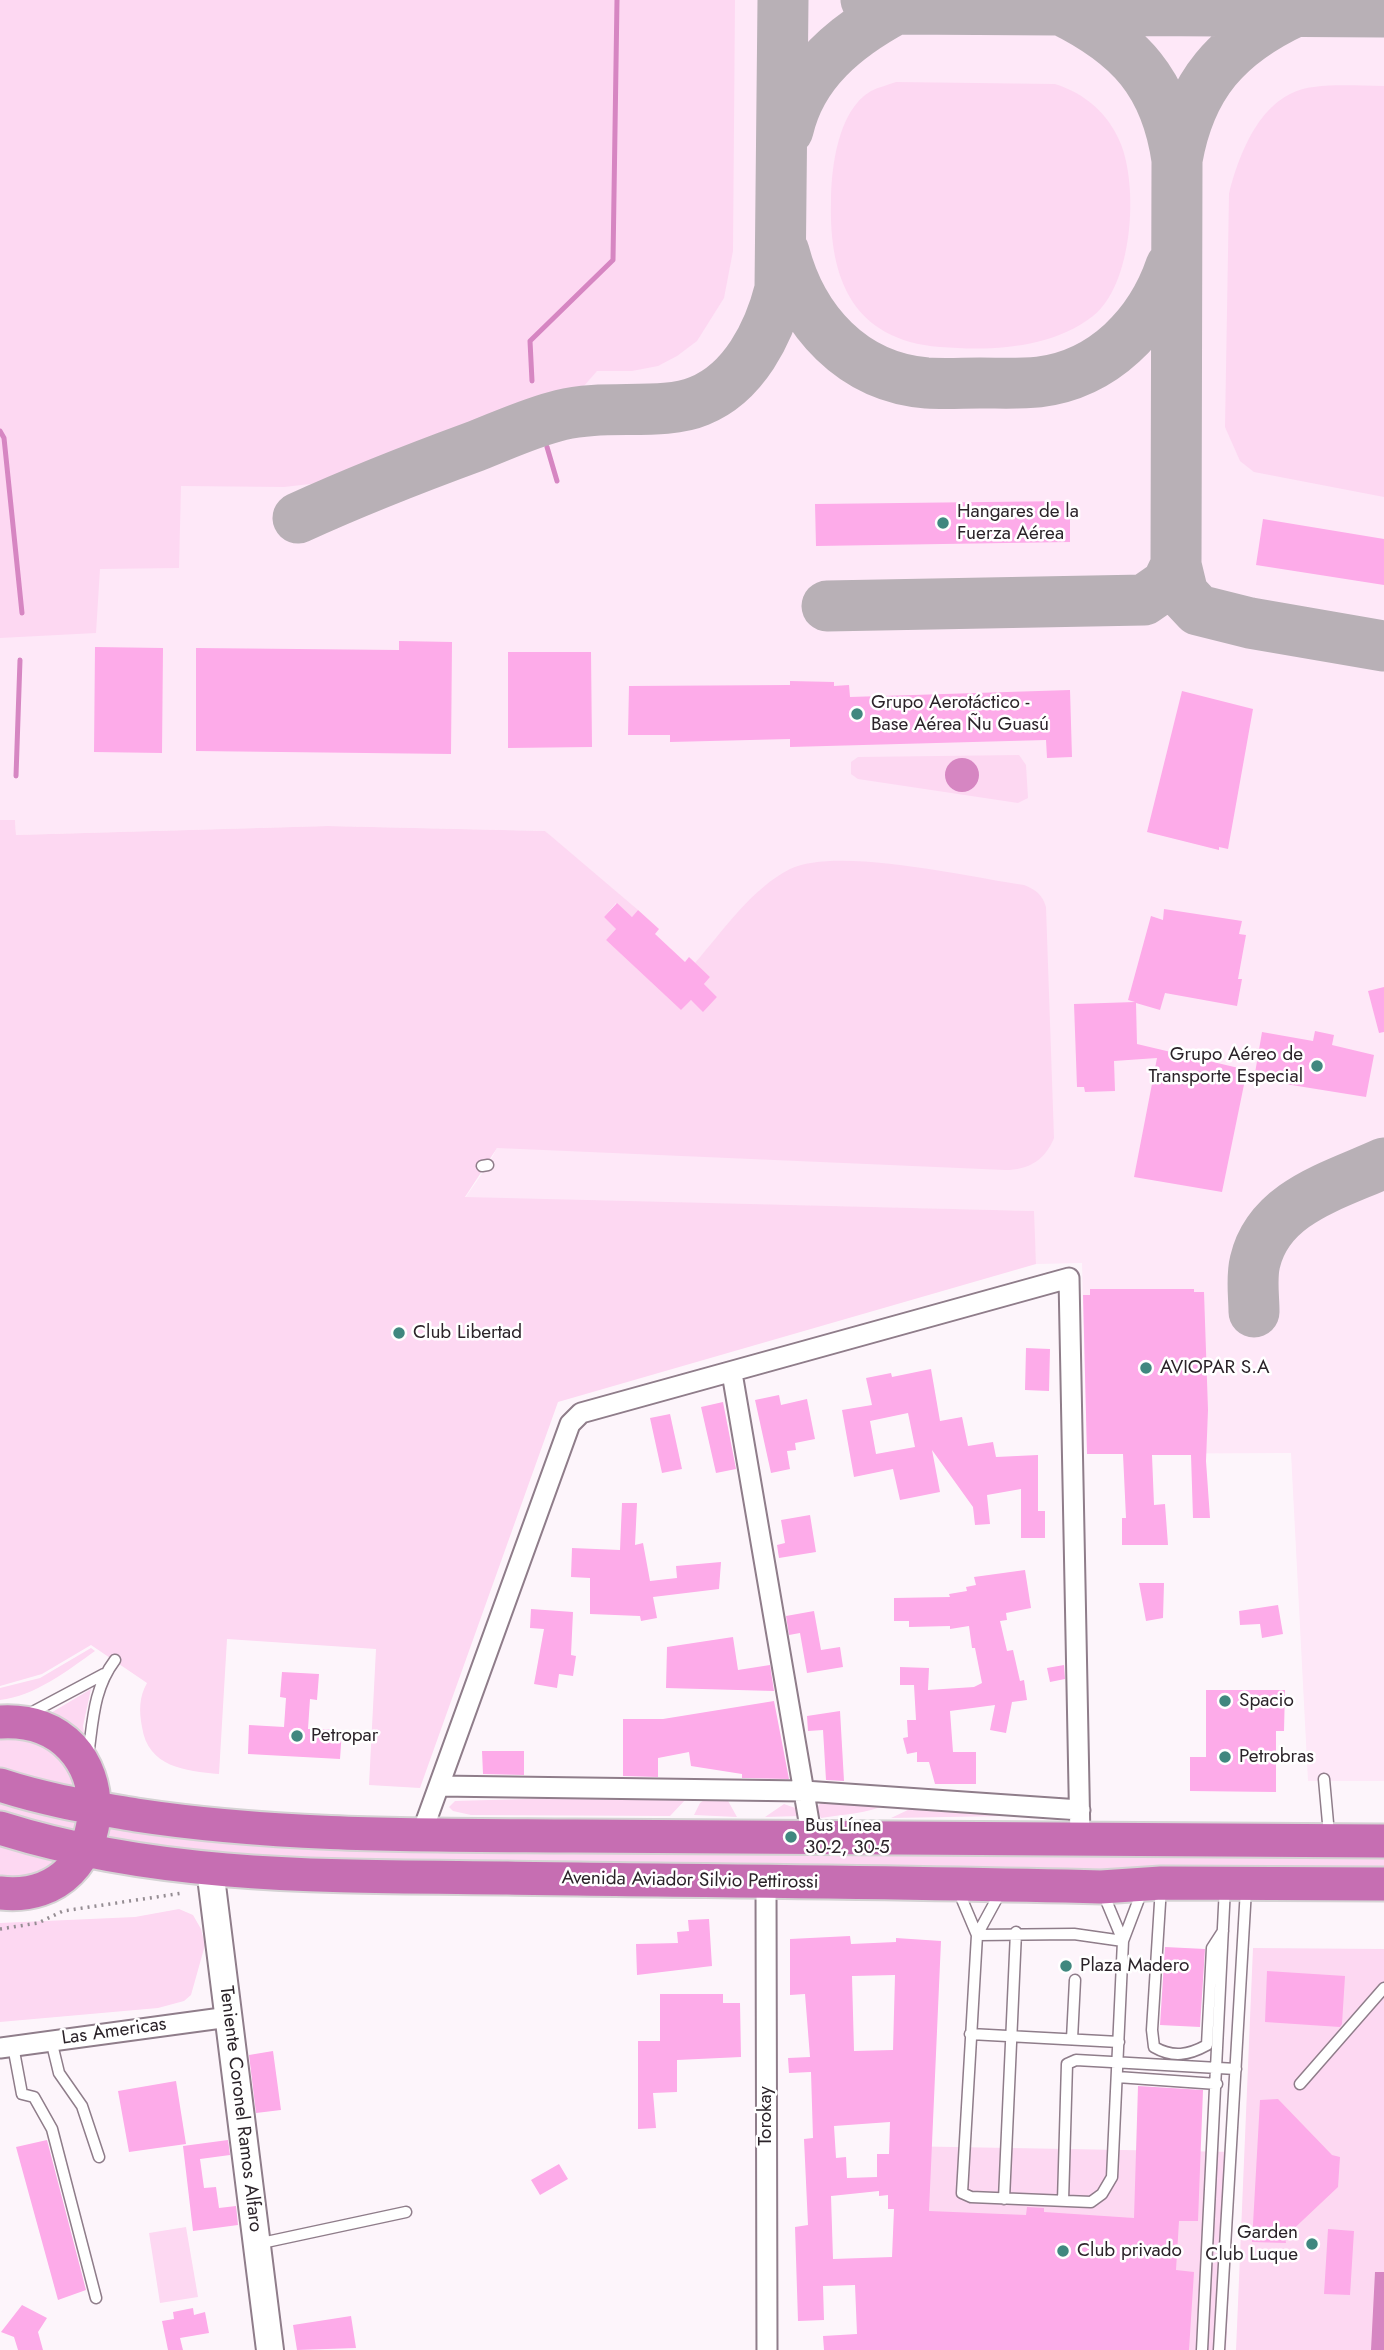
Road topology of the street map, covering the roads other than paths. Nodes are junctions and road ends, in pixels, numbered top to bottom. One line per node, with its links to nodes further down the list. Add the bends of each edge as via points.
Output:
1 (733, 1373): 8 (street, via 581,1413 570,1423); 9 (street); 12 (street, via 1069,1278)
2 (115, 1660): 3 (lane)
3 (104, 1674): 4 (lane); 5 (lane, via 91,1723)
4 (6, 1721): 5 (highway, via 59,1736)
5 (88, 1770): 10 (highway); 11 (highway)
6 (1326, 1780): 16 (lane)
7 (0, 1785): 10 (highway)
8 (439, 1786): 9 (street); 14 (street)
9 (804, 1791): 12 (street); 15 (street)
10 (95, 1809): 11 (highway); 18 (highway)
11 (167, 1820): 14 (highway)
12 (1080, 1824): 15 (highway); 16 (highway)
13 (0, 1828): 18 (highway, Avenida Aviador Silvio Pettirossi)
14 (421, 1835): 15 (highway)
15 (813, 1839)
16 (1330, 1840): 17 (highway)
17 (1384, 1841)
18 (85, 1851): 19 (highway, Avenida Aviador Silvio Pettirossi); 28 (highway, via 65,1874)
19 (167, 1864): 20 (highway, Avenida Aviador Silvio Pettirossi); 28 (highway)
20 (211, 1879): 21 (highway, Avenida Aviador Silvio Pettirossi, via 293,1875); 36 (street, Teniente Coronel Ramos Alfaro)
21 (765, 1882): 26 (highway, Avenida Aviador Silvio Pettirossi); 58 (street, Torokay)
22 (1236, 1883): 24 (highway, Avenida Aviador Silvio Pettirossi); 25 (highway, Avenida Aviador Silvio Pettirossi); 30 (lane); 45 (lane)
23 (1004, 1884): 26 (highway, Avenida Aviador Silvio Pettirossi); 27 (highway, Avenida Aviador Silvio Pettirossi); 32 (lane)
24 (1153, 1884): 27 (highway, Avenida Aviador Silvio Pettirossi); 30 (lane, via 1152,2031 1154,2047 1166,2054 1179,2055 1207,2045 1212,1948); 33 (lane)
25 (1384, 1884)
26 (956, 1885): 32 (lane)
27 (1101, 1887): 33 (lane)
28 (39, 1889): 29 (highway)
29 (0, 1893)
30 (1223, 1931): 44 (lane)
31 (1016, 1932): 32 (lane); 33 (lane); 38 (lane)
32 (977, 1935): 37 (lane)
33 (1123, 1941): 41 (lane)
34 (1075, 1980): 39 (lane)
35 (1384, 1988): 48 (lane)
36 (229, 2017): 40 (street, Las Americas); 53 (street, Teniente Coronel Ramos Alfaro)
37 (970, 2034): 38 (lane); 50 (lane, via 962,2193)
38 (1013, 2036): 39 (lane); 50 (lane)
39 (1072, 2039): 41 (lane)
40 (51, 2040): 42 (street, Las Americas); 49 (lane, via 59,2073 82,2106)
41 (1119, 2042): 43 (lane)
42 (7, 2047): 56 (lane, via 22,2094 34,2096 52,2129)
43 (1118, 2063): 44 (lane); 46 (lane); 51 (lane, via 1076,2060 1065,2067)
44 (1217, 2069): 45 (lane); 47 (lane)
45 (1236, 2069): 55 (lane)
46 (1117, 2077): 47 (lane); 51 (lane, via 1112,2177 1091,2202)
47 (1217, 2084): 54 (lane)
48 (1300, 2084)
49 (99, 2157)
50 (1004, 2199): 51 (lane)
51 (1063, 2201)
52 (406, 2213): 53 (lane)
53 (256, 2244): 57 (street, Teniente Coronel Ramos Alfaro)
54 (1207, 2250): 55 (lane); 59 (lane)
55 (1224, 2251): 60 (lane)
56 (96, 2298)
57 (270, 2350)
58 (767, 2350)
59 (1202, 2350)
60 (1219, 2350)

